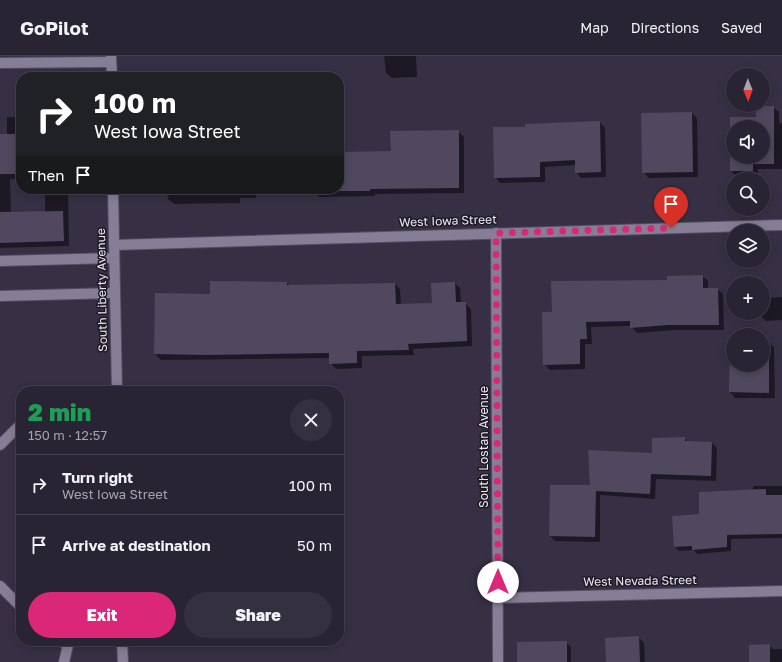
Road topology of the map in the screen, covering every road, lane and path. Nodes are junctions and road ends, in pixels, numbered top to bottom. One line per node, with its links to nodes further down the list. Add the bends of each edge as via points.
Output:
1 (111, 59): 2 (street); 3 (street)
2 (0, 64)
3 (112, 72)
4 (113, 194): 7 (street, South Liberty Avenue)
5 (782, 225): 6 (street, West Iowa Street)
6 (496, 233): 7 (street, West Iowa Street); 17 (street, South Lostan Avenue)
7 (114, 245): 8 (street, South Liberty Avenue)
8 (114, 258): 9 (street); 10 (street, South Liberty Avenue)
9 (0, 261)
10 (115, 293): 11 (street); 12 (street, South Liberty Avenue)
11 (0, 296)
12 (117, 386)
13 (16, 429): 14 (street)
14 (0, 445)
15 (0, 586): 18 (street)
16 (782, 591): 17 (street, West Nevada Street)
17 (498, 598): 23 (street, South Lostan Avenue)
18 (16, 602)
19 (68, 646): 21 (street)
20 (122, 646): 22 (street)
21 (64, 662)
22 (123, 662)
23 (498, 662)

